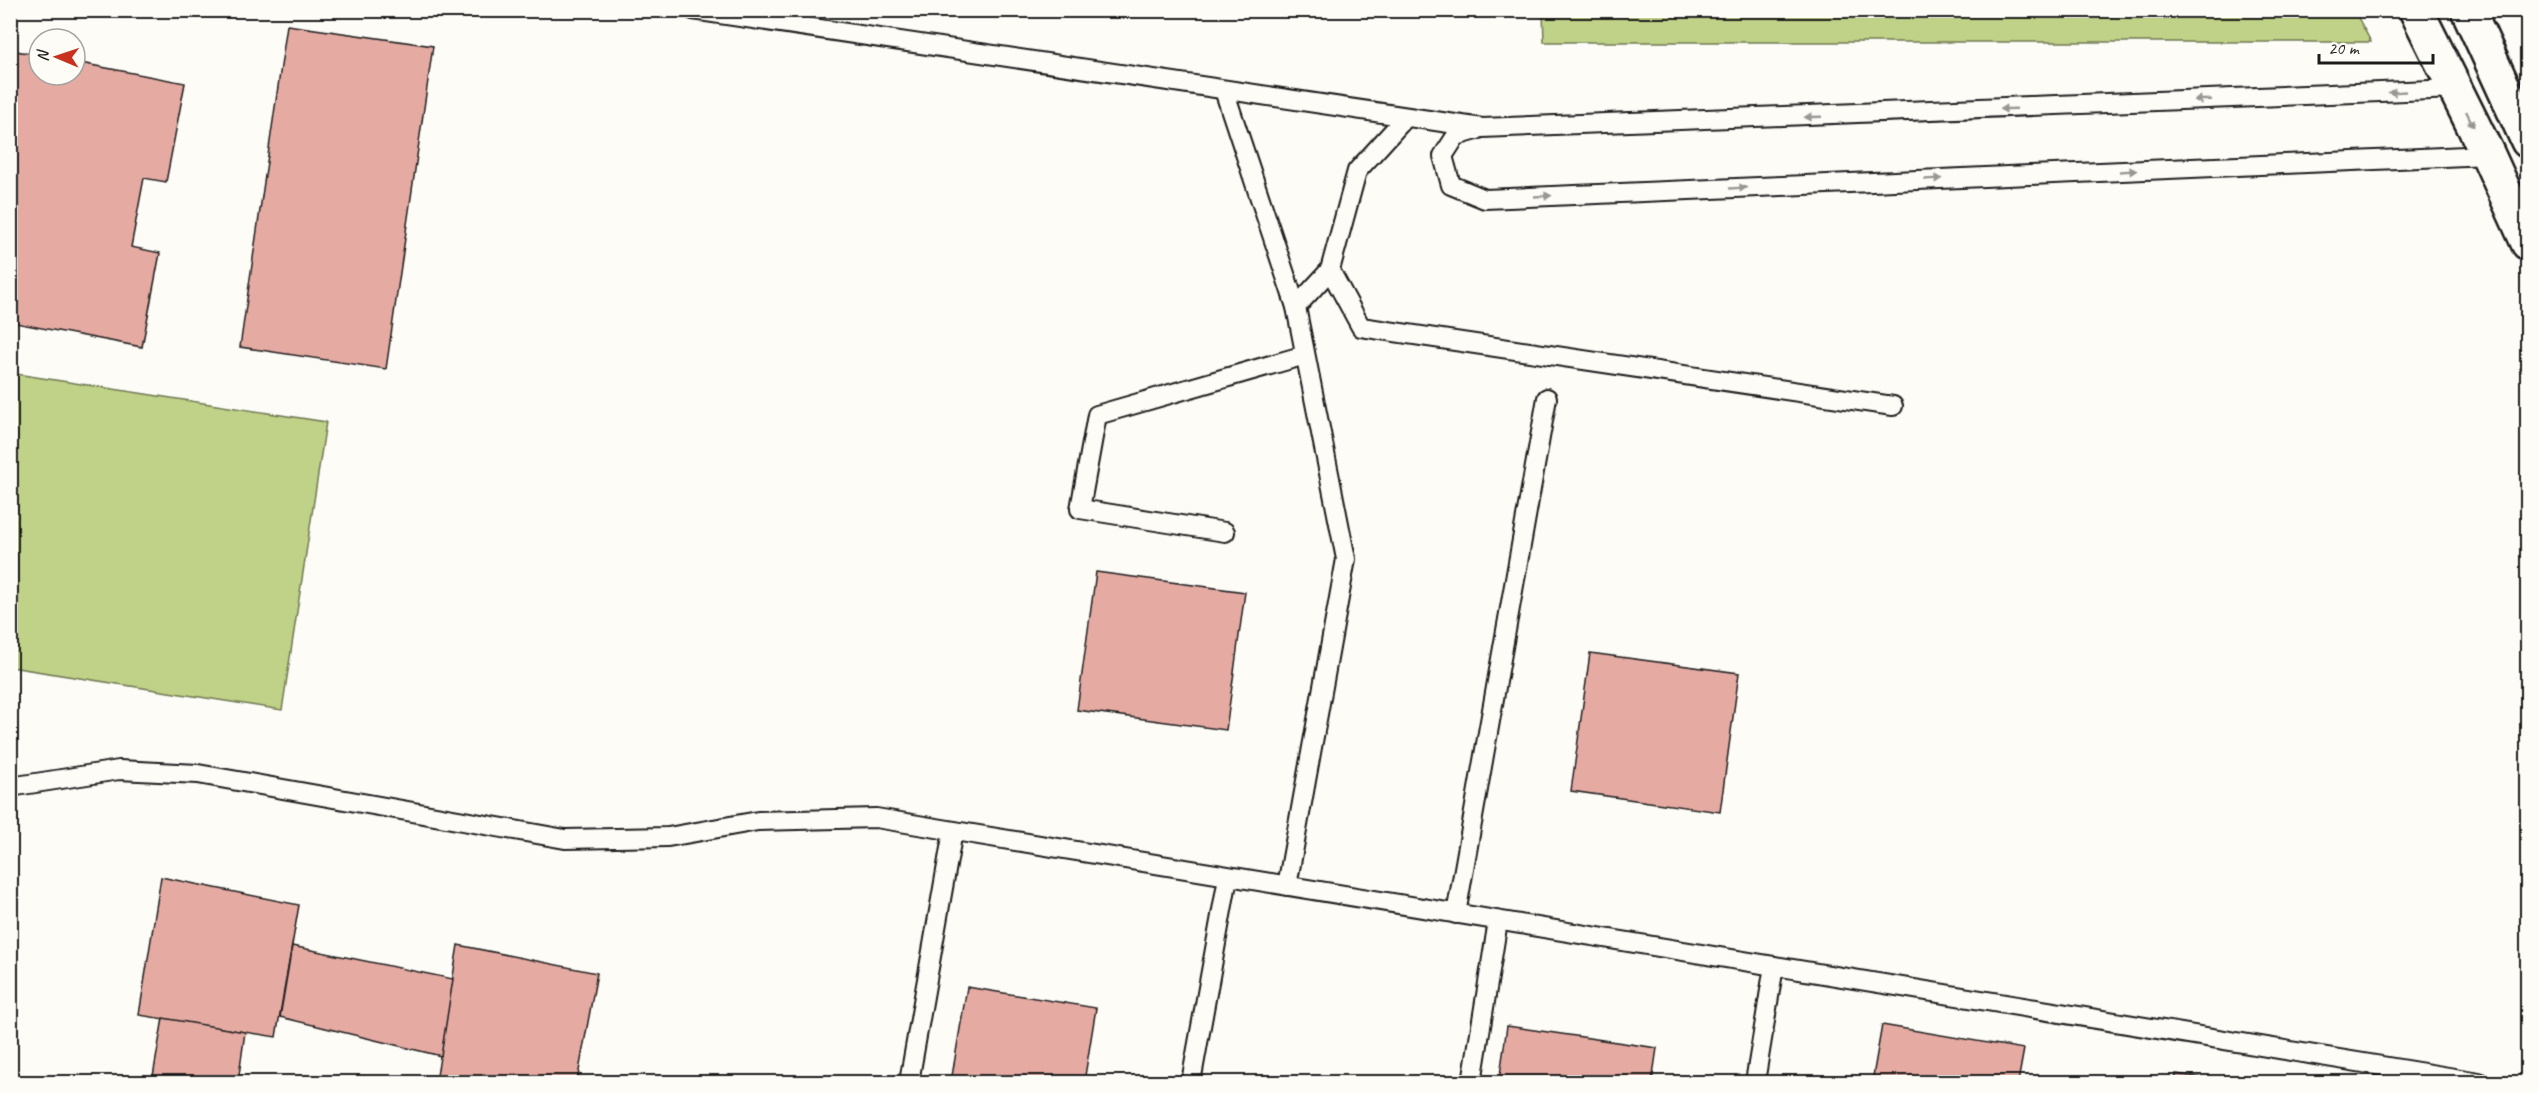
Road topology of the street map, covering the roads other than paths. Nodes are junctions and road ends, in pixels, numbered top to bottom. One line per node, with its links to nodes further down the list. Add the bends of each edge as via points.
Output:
1 (693, 10): 5 (lane)
2 (2416, 10): 4 (main road)
3 (2468, 10): 8 (main road)
4 (2456, 89): 7 (lane, one-way to 7); 9 (main road, one-way to 9)
5 (1224, 90): 6 (lane); 12 (lane)
6 (1406, 117): 7 (lane); 11 (lane, via 1358,171)
7 (1482, 128): 9 (lane, one-way to 9, via 1456,136 1443,156 1451,185 1485,199)
8 (2528, 141)
9 (2488, 154): 10 (main road)
10 (2528, 243)
11 (1330, 270): 12 (lane); 15 (lane, via 1361,327)
12 (1296, 307): 13 (lane)
13 (1305, 355): 16 (lane, via 1097,415 1080,508); 20 (lane, via 1346,559)
14 (1547, 398): 21 (lane)
15 (1893, 406)
16 (1225, 532)
17 (10, 787): 18 (lane, via 119,770 198,774 565,839 668,837 758,821 876,818)
18 (952, 831): 19 (lane); 24 (lane)
19 (1228, 877): 20 (lane); 25 (lane)
20 (1287, 886): 21 (lane)
21 (1456, 914): 22 (lane)
22 (1498, 921): 23 (lane); 26 (lane)
23 (1774, 966): 27 (lane); 28 (lane)
24 (909, 1083)
25 (1191, 1083)
26 (1472, 1083)
27 (1755, 1083)
28 (2479, 1083)

